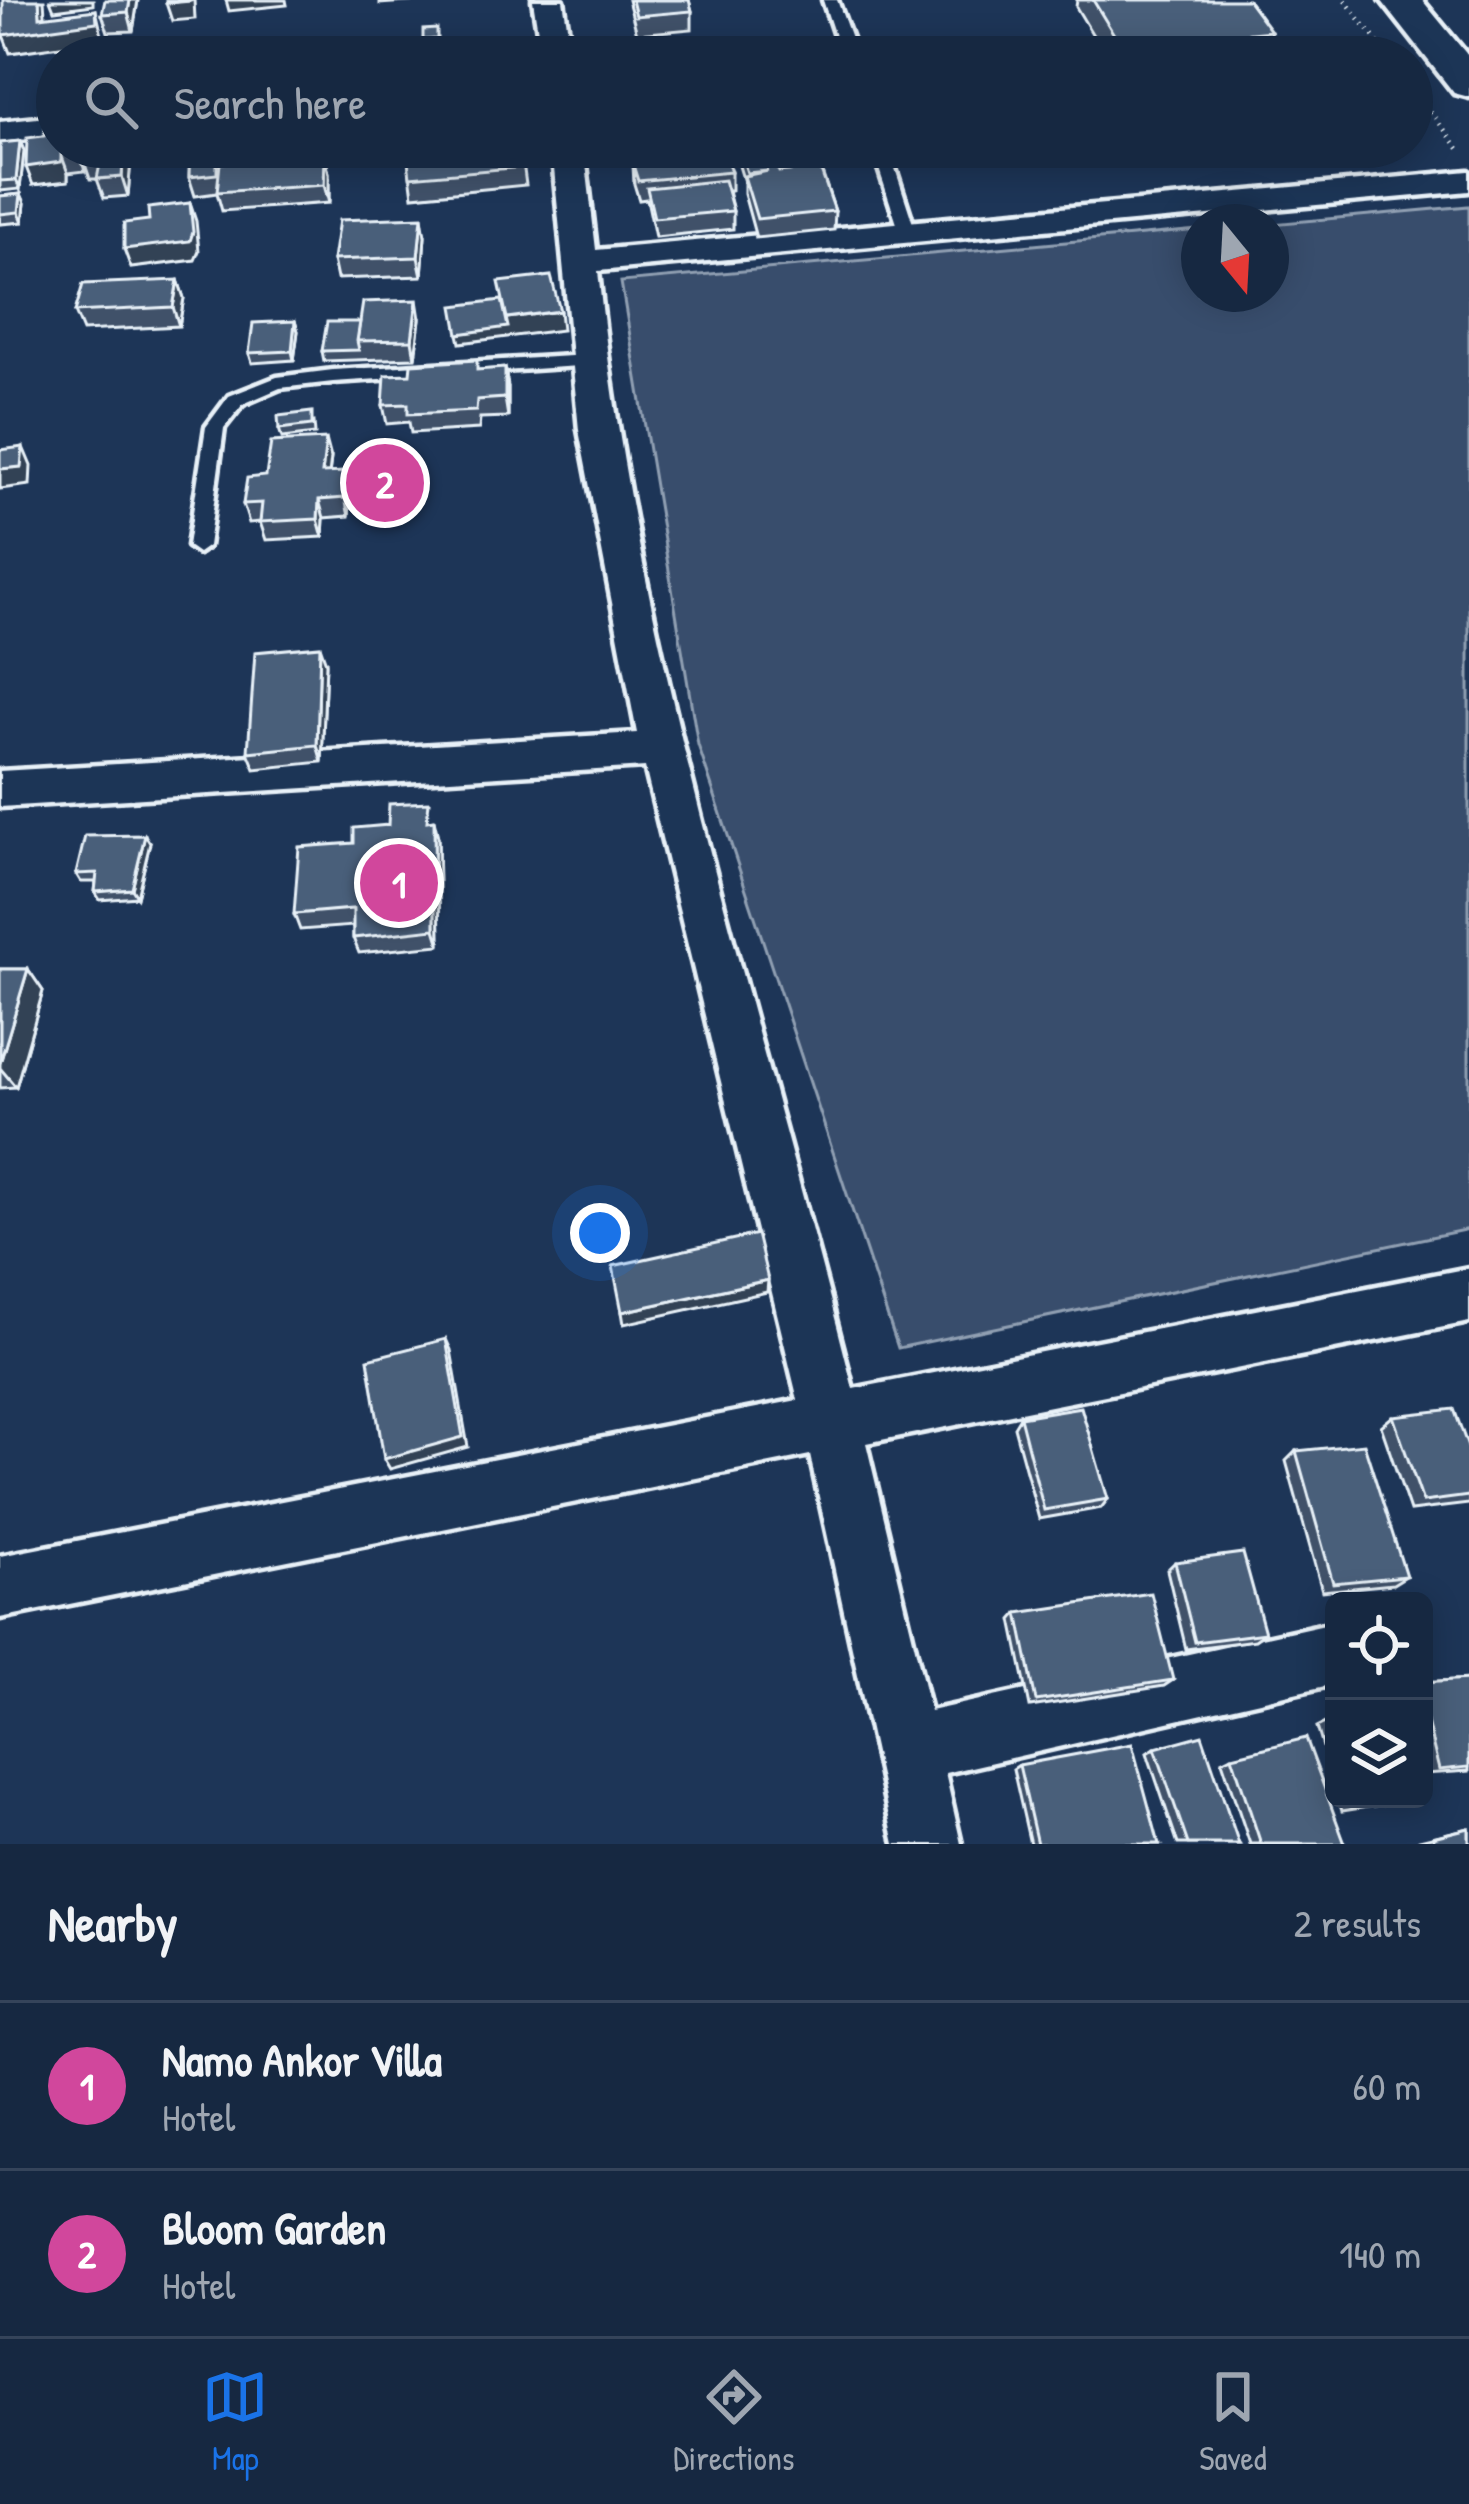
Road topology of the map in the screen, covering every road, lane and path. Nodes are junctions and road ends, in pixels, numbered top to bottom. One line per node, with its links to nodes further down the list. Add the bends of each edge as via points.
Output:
1 (548, 0): 5 (street)
2 (830, 0): 6 (lane)
3 (1345, 0): 7 (path)
4 (1401, 0): 8 (street)
5 (554, 36)
6 (843, 36)
7 (1373, 36)
8 (1430, 36)
9 (1433, 40): 10 (street)
10 (1469, 85)
11 (1433, 115): 14 (path)
12 (36, 128): 13 (street)
13 (0, 132)
14 (1469, 162)
15 (571, 168): 19 (street)
16 (887, 168): 18 (lane)
17 (1469, 182): 18 (street)
18 (908, 232): 19 (street)
19 (583, 262): 20 (street)
20 (588, 361): 21 (lane, via 333,376 277,383 236,400 214,427); 22 (street)
21 (198, 546)
22 (663, 748): 23 (street); 25 (street)
23 (0, 789)
24 (1469, 1295): 25 (street)
25 (834, 1421): 26 (street); 28 (street)
26 (0, 1587)
27 (1325, 1655): 28 (street)
28 (907, 1749): 29 (street)
29 (928, 1844)

